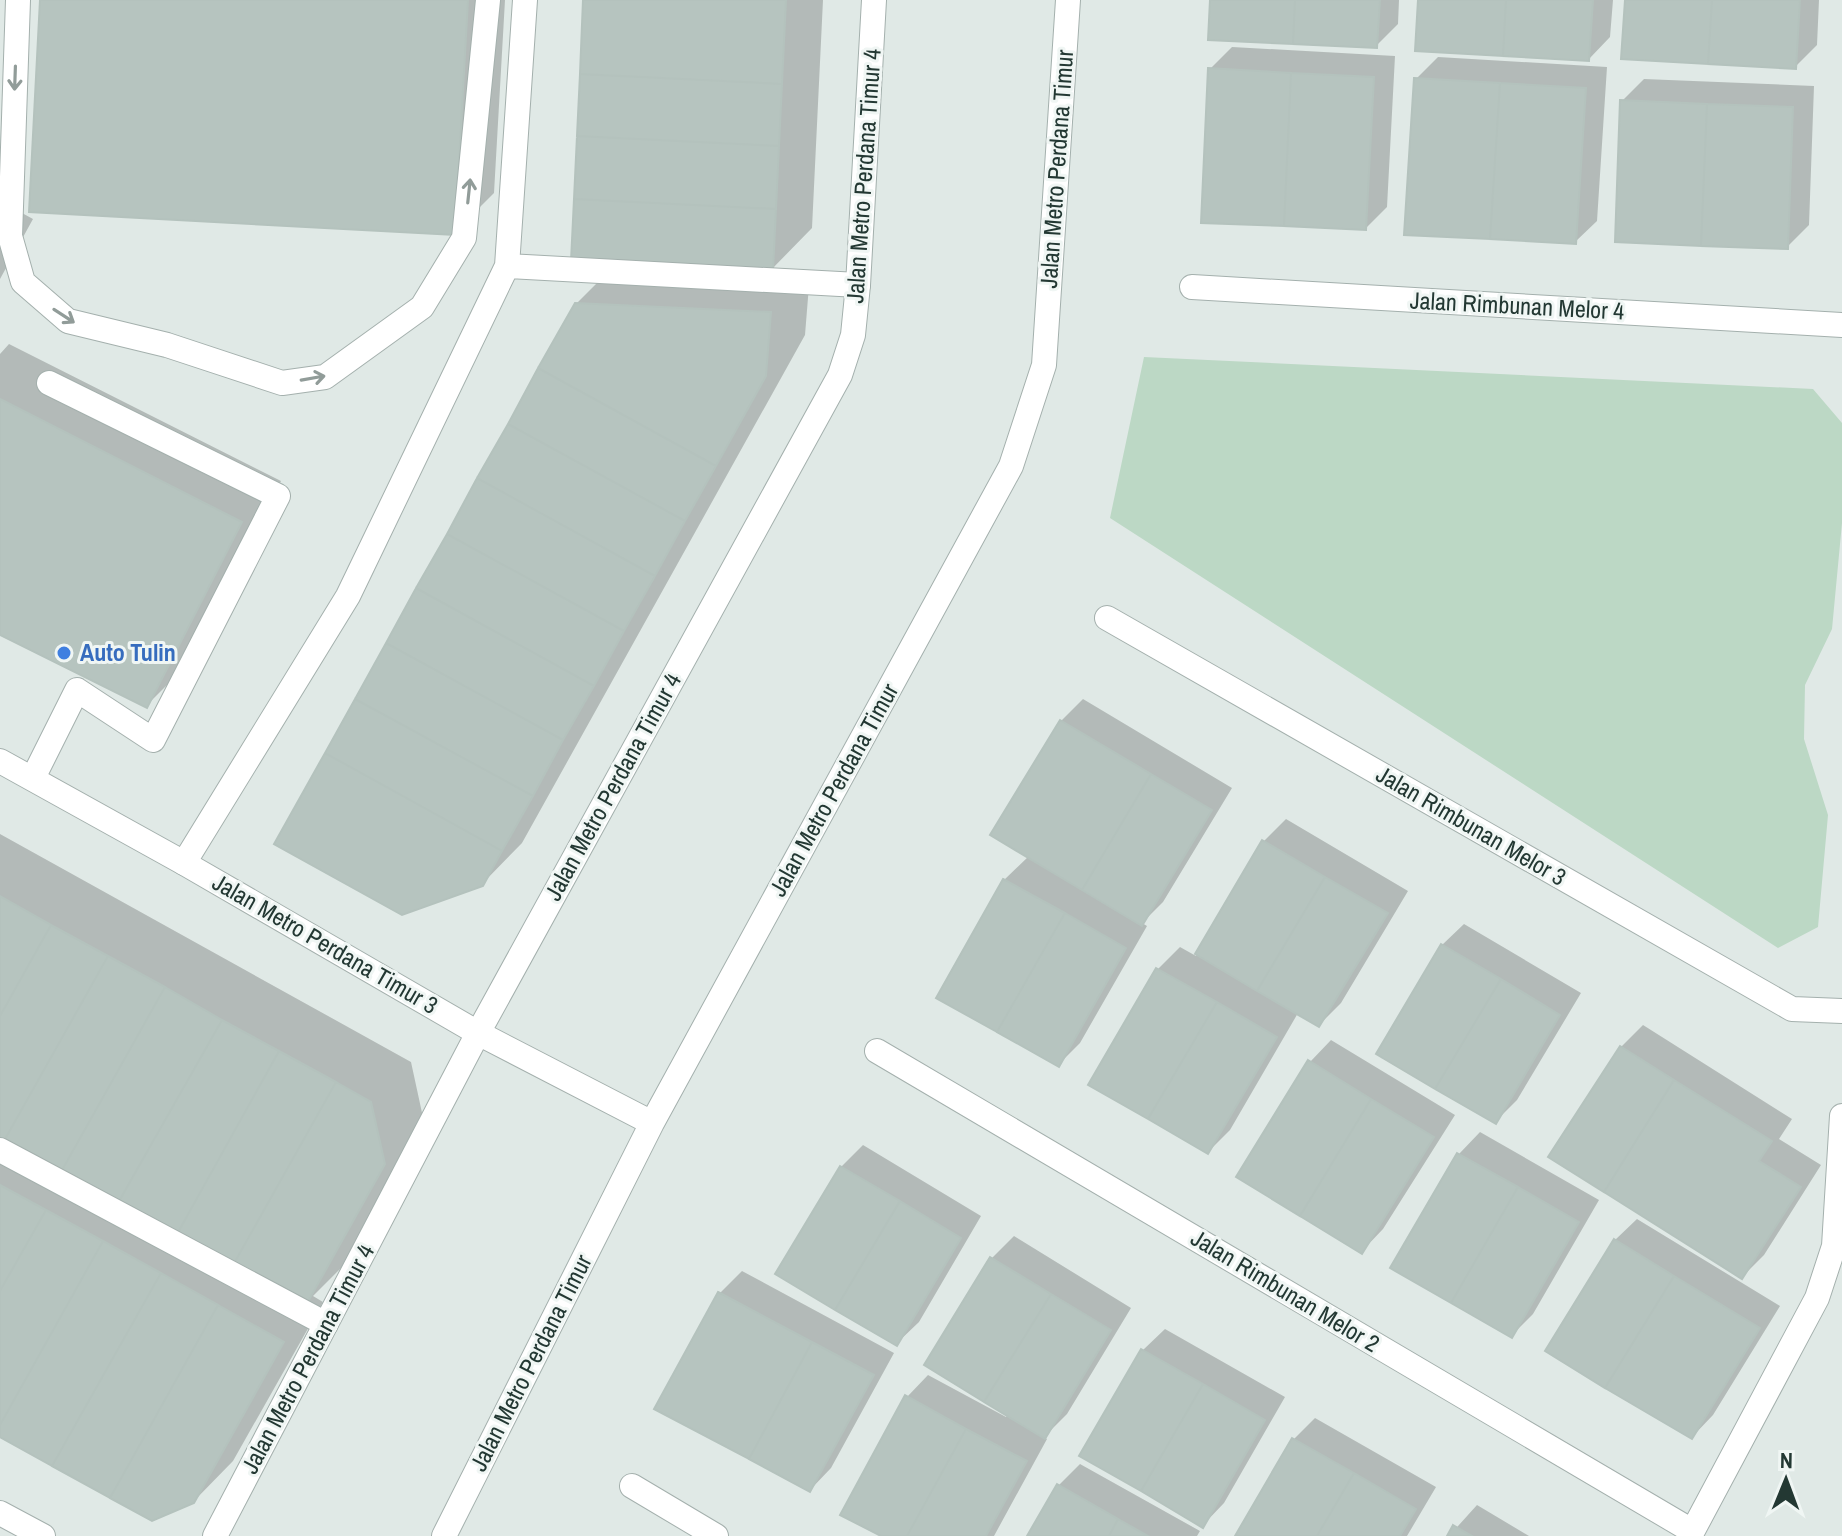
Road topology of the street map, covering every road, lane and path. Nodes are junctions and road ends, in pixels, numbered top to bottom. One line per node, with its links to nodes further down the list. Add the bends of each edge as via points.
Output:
1 (18, 0): 6 (street)
2 (488, 0): 6 (street, one-way to 2, via 10,236 23,282 68,321 167,345 282,383 325,377 422,307 464,238)
3 (525, 0): 7 (street)
4 (874, 0): 8 (street, Jalan Metro Perdana Timur 4)
5 (1068, 0): 20 (street, Jalan Metro Perdana Timur, via 1044,365 1011,466)
6 (8, 33)
7 (507, 266): 8 (street); 15 (street, via 348,596)
8 (858, 285): 17 (street, Jalan Metro Perdana Timur 4, via 853,335 840,375)
9 (1192, 287): 10 (street, Jalan Rimbunan Melor 4)
10 (1842, 325)
11 (49, 383): 14 (street, via 278,496 153,740 77,690)
12 (1107, 618): 16 (street, Jalan Rimbunan Melor 3, via 1792,1009)
13 (0, 761): 14 (street, Jalan Metro Perdana Timur 3)
14 (33, 778): 15 (street, Jalan Metro Perdana Timur 3)
15 (184, 863): 17 (street, Jalan Metro Perdana Timur 3)
16 (1842, 1011)
17 (478, 1033): 20 (street, Jalan Metro Perdana Timur 3); 22 (street, Jalan Metro Perdana Timur 4)
18 (877, 1051): 25 (street, Jalan Rimbunan Melor 2)
19 (1842, 1116): 25 (street, via 1834,1246 1817,1298)
20 (652, 1123): 28 (street, Jalan Metro Perdana Timur)
21 (0, 1150): 22 (street)
22 (326, 1324): 27 (street, Jalan Metro Perdana Timur 4)
23 (632, 1486): 29 (street)
24 (0, 1513): 26 (street)
25 (1691, 1534)
26 (43, 1536)
27 (215, 1536)
28 (444, 1536)
29 (716, 1536)

